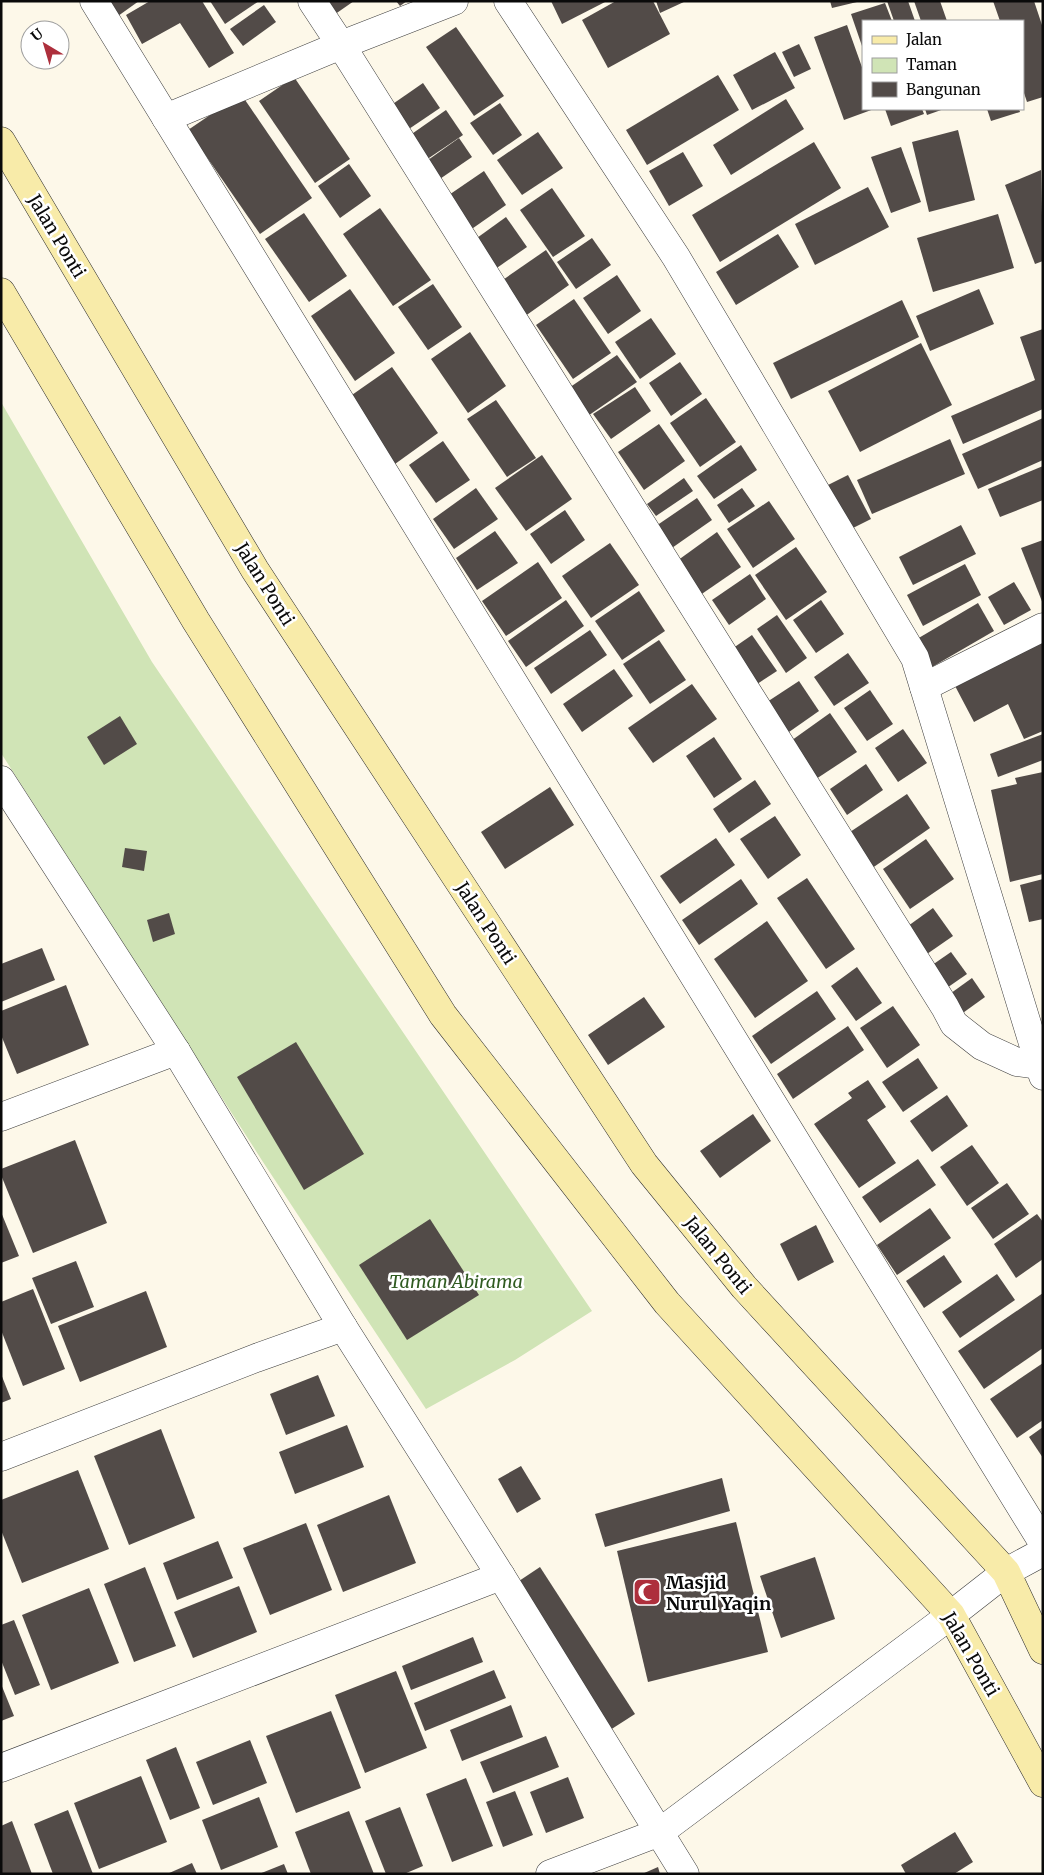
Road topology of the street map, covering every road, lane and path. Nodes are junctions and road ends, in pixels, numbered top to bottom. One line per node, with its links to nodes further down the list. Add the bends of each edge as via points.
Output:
1 (94, 1): 6 (street)
2 (312, 1): 5 (street)
3 (454, 1): 5 (street)
4 (508, 1): 10 (street, via 676,257 915,658)
5 (341, 45): 6 (street); 13 (street, via 954,1024 982,1046)
6 (166, 118): 17 (street)
7 (1, 142): 19 (main road, Jalan Ponti, via 255,570 644,1164 744,1287)
8 (1, 292): 21 (main road, Jalan Ponti, via 196,621 443,1015 667,1303)
9 (1043, 627): 10 (street)
10 (924, 687): 13 (street)
11 (3, 788): 12 (street)
12 (176, 1051): 14 (street); 15 (street)
13 (1041, 1070)
14 (1, 1117)
15 (343, 1328): 16 (street, via 256,1358); 20 (street)
16 (1, 1457)
17 (1043, 1543)
18 (1043, 1552): 19 (street)
19 (1006, 1572): 21 (street); 22 (main road, Jalan Ponti)
20 (501, 1576): 23 (street); 25 (street)
21 (951, 1616): 24 (main road, Jalan Ponti); 25 (street)
22 (1043, 1650)
23 (1, 1768)
24 (1043, 1783)
25 (660, 1832): 26 (street); 27 (street)
26 (550, 1874)
27 (686, 1874)

